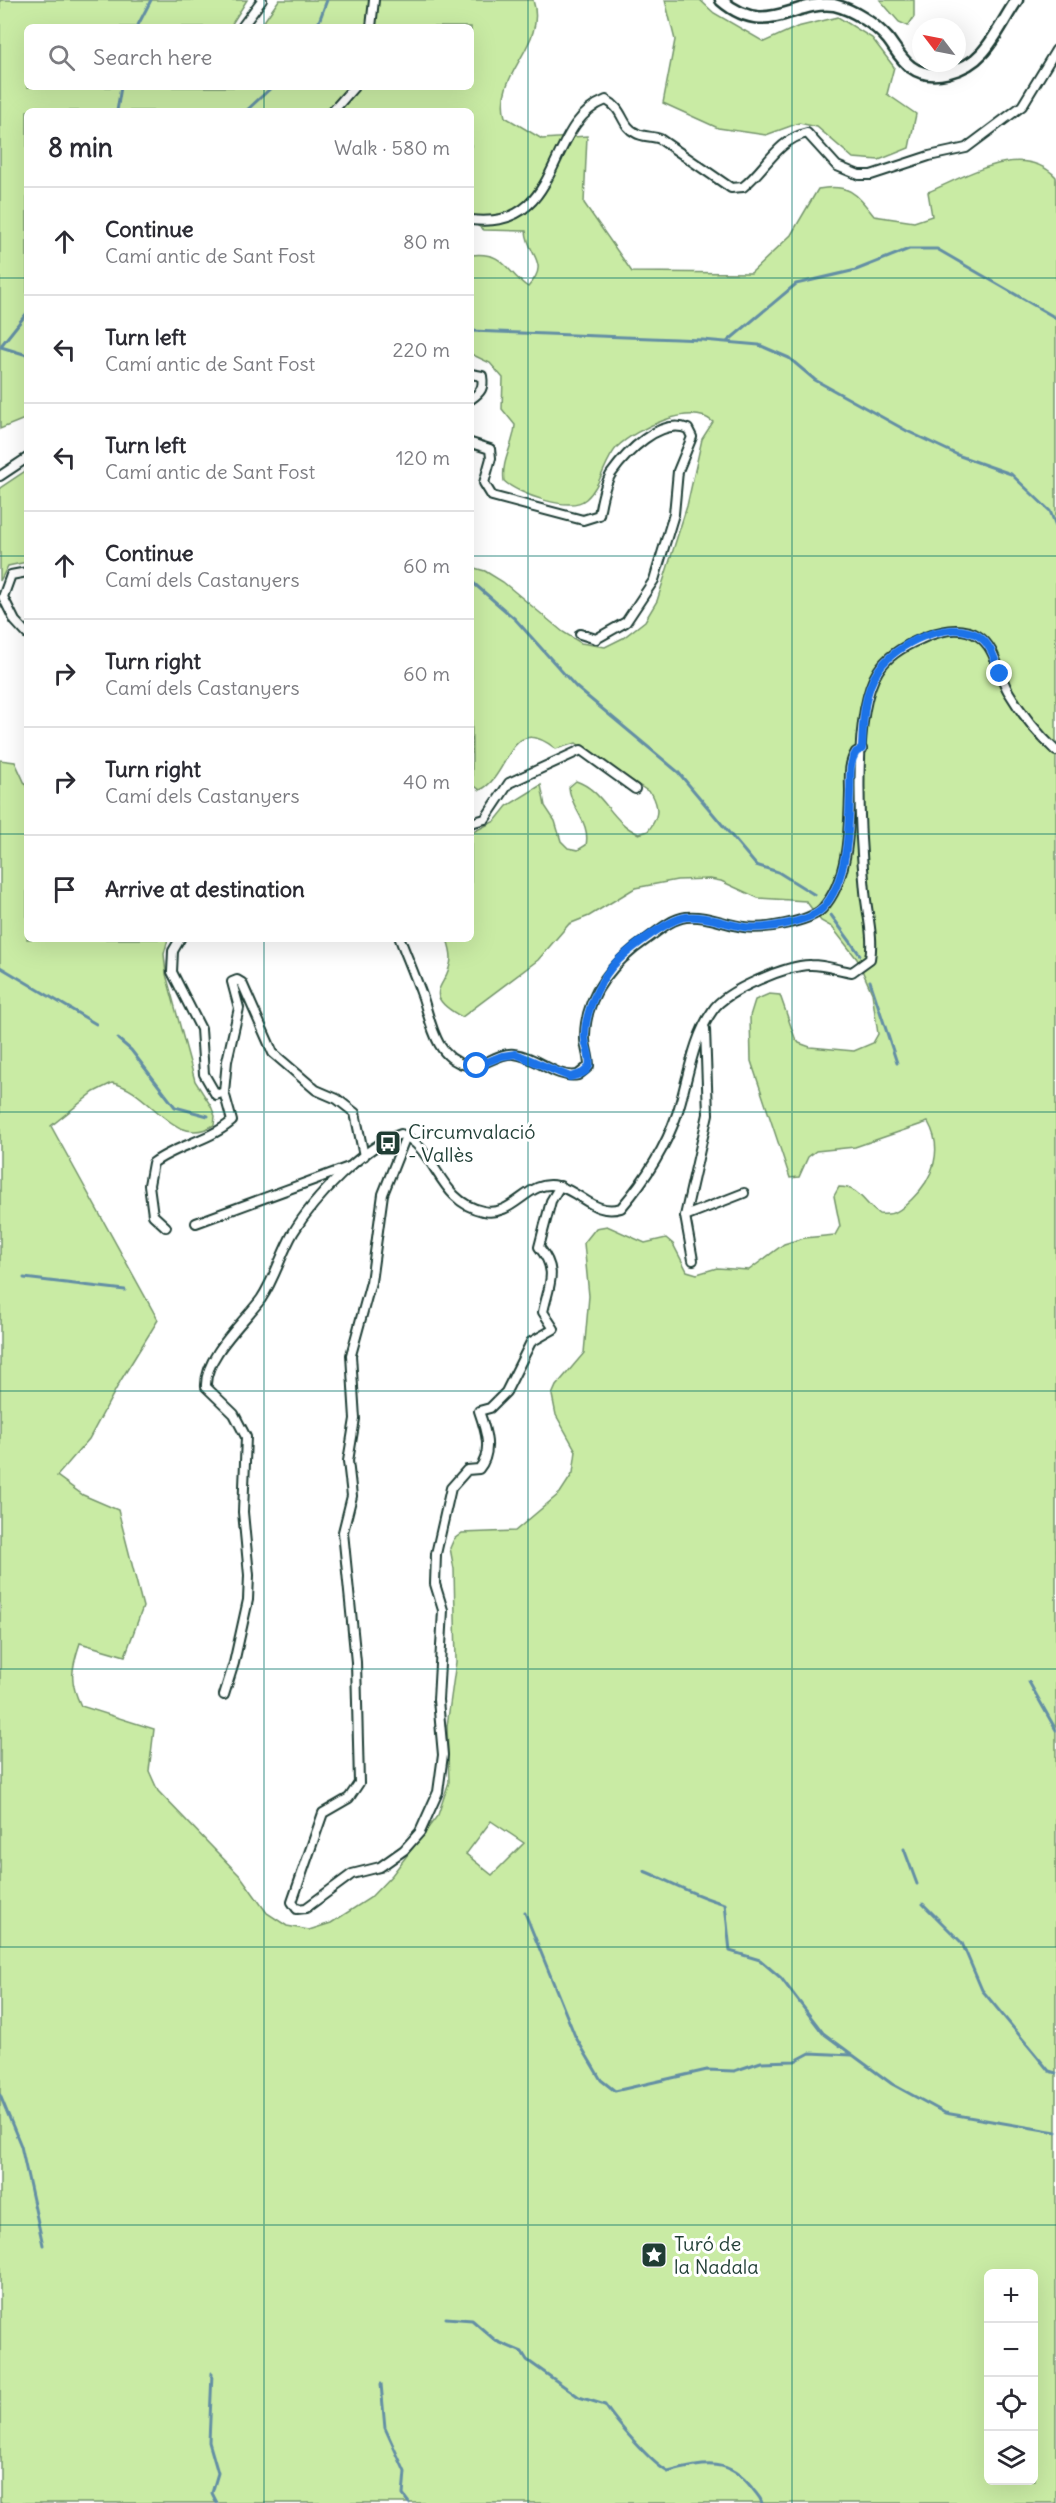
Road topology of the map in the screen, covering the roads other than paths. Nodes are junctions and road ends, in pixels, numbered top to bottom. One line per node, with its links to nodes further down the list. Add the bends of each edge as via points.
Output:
1 (262, 0): 5 (street)
2 (374, 0): 6 (street)
3 (721, 0): 4 (street, via 740,12 761,17 822,3 844,8 880,31 911,68 932,74 955,70 976,59)
4 (1017, 0)
5 (244, 24)
6 (371, 24)
7 (1056, 50): 10 (street, via 1022,105 966,148 871,175 847,172 837,166 807,133 785,143 743,187 731,188 660,139 637,134 628,127 617,105 606,100 584,112 549,176 526,207 506,220)
8 (351, 90): 9 (street)
9 (336, 108)
10 (474, 220)
11 (474, 375): 12 (street, via 482,376 484,385)
12 (474, 397)
13 (474, 444): 18 (street, via 490,449 484,483 492,496 583,520 599,515 611,475 636,446 665,429 688,429 692,437 678,471 674,514 654,580 626,622 596,639)
14 (24, 460): 15 (street)
15 (0, 476)
16 (24, 573): 17 (street, via 10,575 3,597)
17 (24, 631)
18 (580, 634)
19 (862, 749): 20 (street, via 866,702 886,660 921,639 963,630 988,645 1007,690); 24 (street, via 856,752 849,769 847,844 834,889 821,909 802,920 747,928 687,917 667,925 630,951 606,975 585,1032 589,1066 578,1075 561,1074 516,1054 477,1066 457,1061 434,1034); 25 (street, via 862,862 873,942 870,959 852,972 812,965 786,970 720,1001)
20 (1056, 751)
21 (635, 789): 22 (street, via 580,750 509,783 485,819)
22 (474, 822)
23 (178, 942): 26 (street, via 173,951 172,972 201,1029 204,1074 216,1095)
24 (401, 942)
25 (705, 1024): 30 (street, via 677,1115 659,1157 621,1208 597,1208); 32 (street, via 708,1114)
26 (224, 1092): 28 (street, via 226,1061 239,1008 232,982 237,980 242,983 273,1053 316,1090 355,1113); 34 (street, via 231,1121 221,1131 168,1152 153,1163 153,1215)
27 (406, 1136): 28 (street, via 393,1137); 30 (street, via 419,1146 444,1186 476,1209 505,1210 534,1189 546,1184); 30 (street, via 382,1194 371,1282 351,1355 355,1419 348,1461 352,1496 344,1532 356,1662 359,1783 349,1798 323,1813 292,1902 297,1909 306,1908 352,1874 380,1867 404,1850 420,1832 438,1792 443,1610 435,1584 441,1523 451,1488 467,1470 479,1469 486,1460 488,1434 479,1411 490,1408 506,1392 531,1342 554,1329 543,1312 551,1261 539,1247 546,1216)
28 (364, 1156): 29 (street)
29 (353, 1166): 33 (street); 36 (street, via 305,1215 262,1297 233,1332 205,1376 206,1387 234,1414 246,1437 243,1512 248,1600)
30 (561, 1186)
31 (744, 1193): 32 (street)
32 (685, 1216): 35 (street)
33 (196, 1223)
34 (166, 1227)
35 (693, 1260)
36 (224, 1695)

